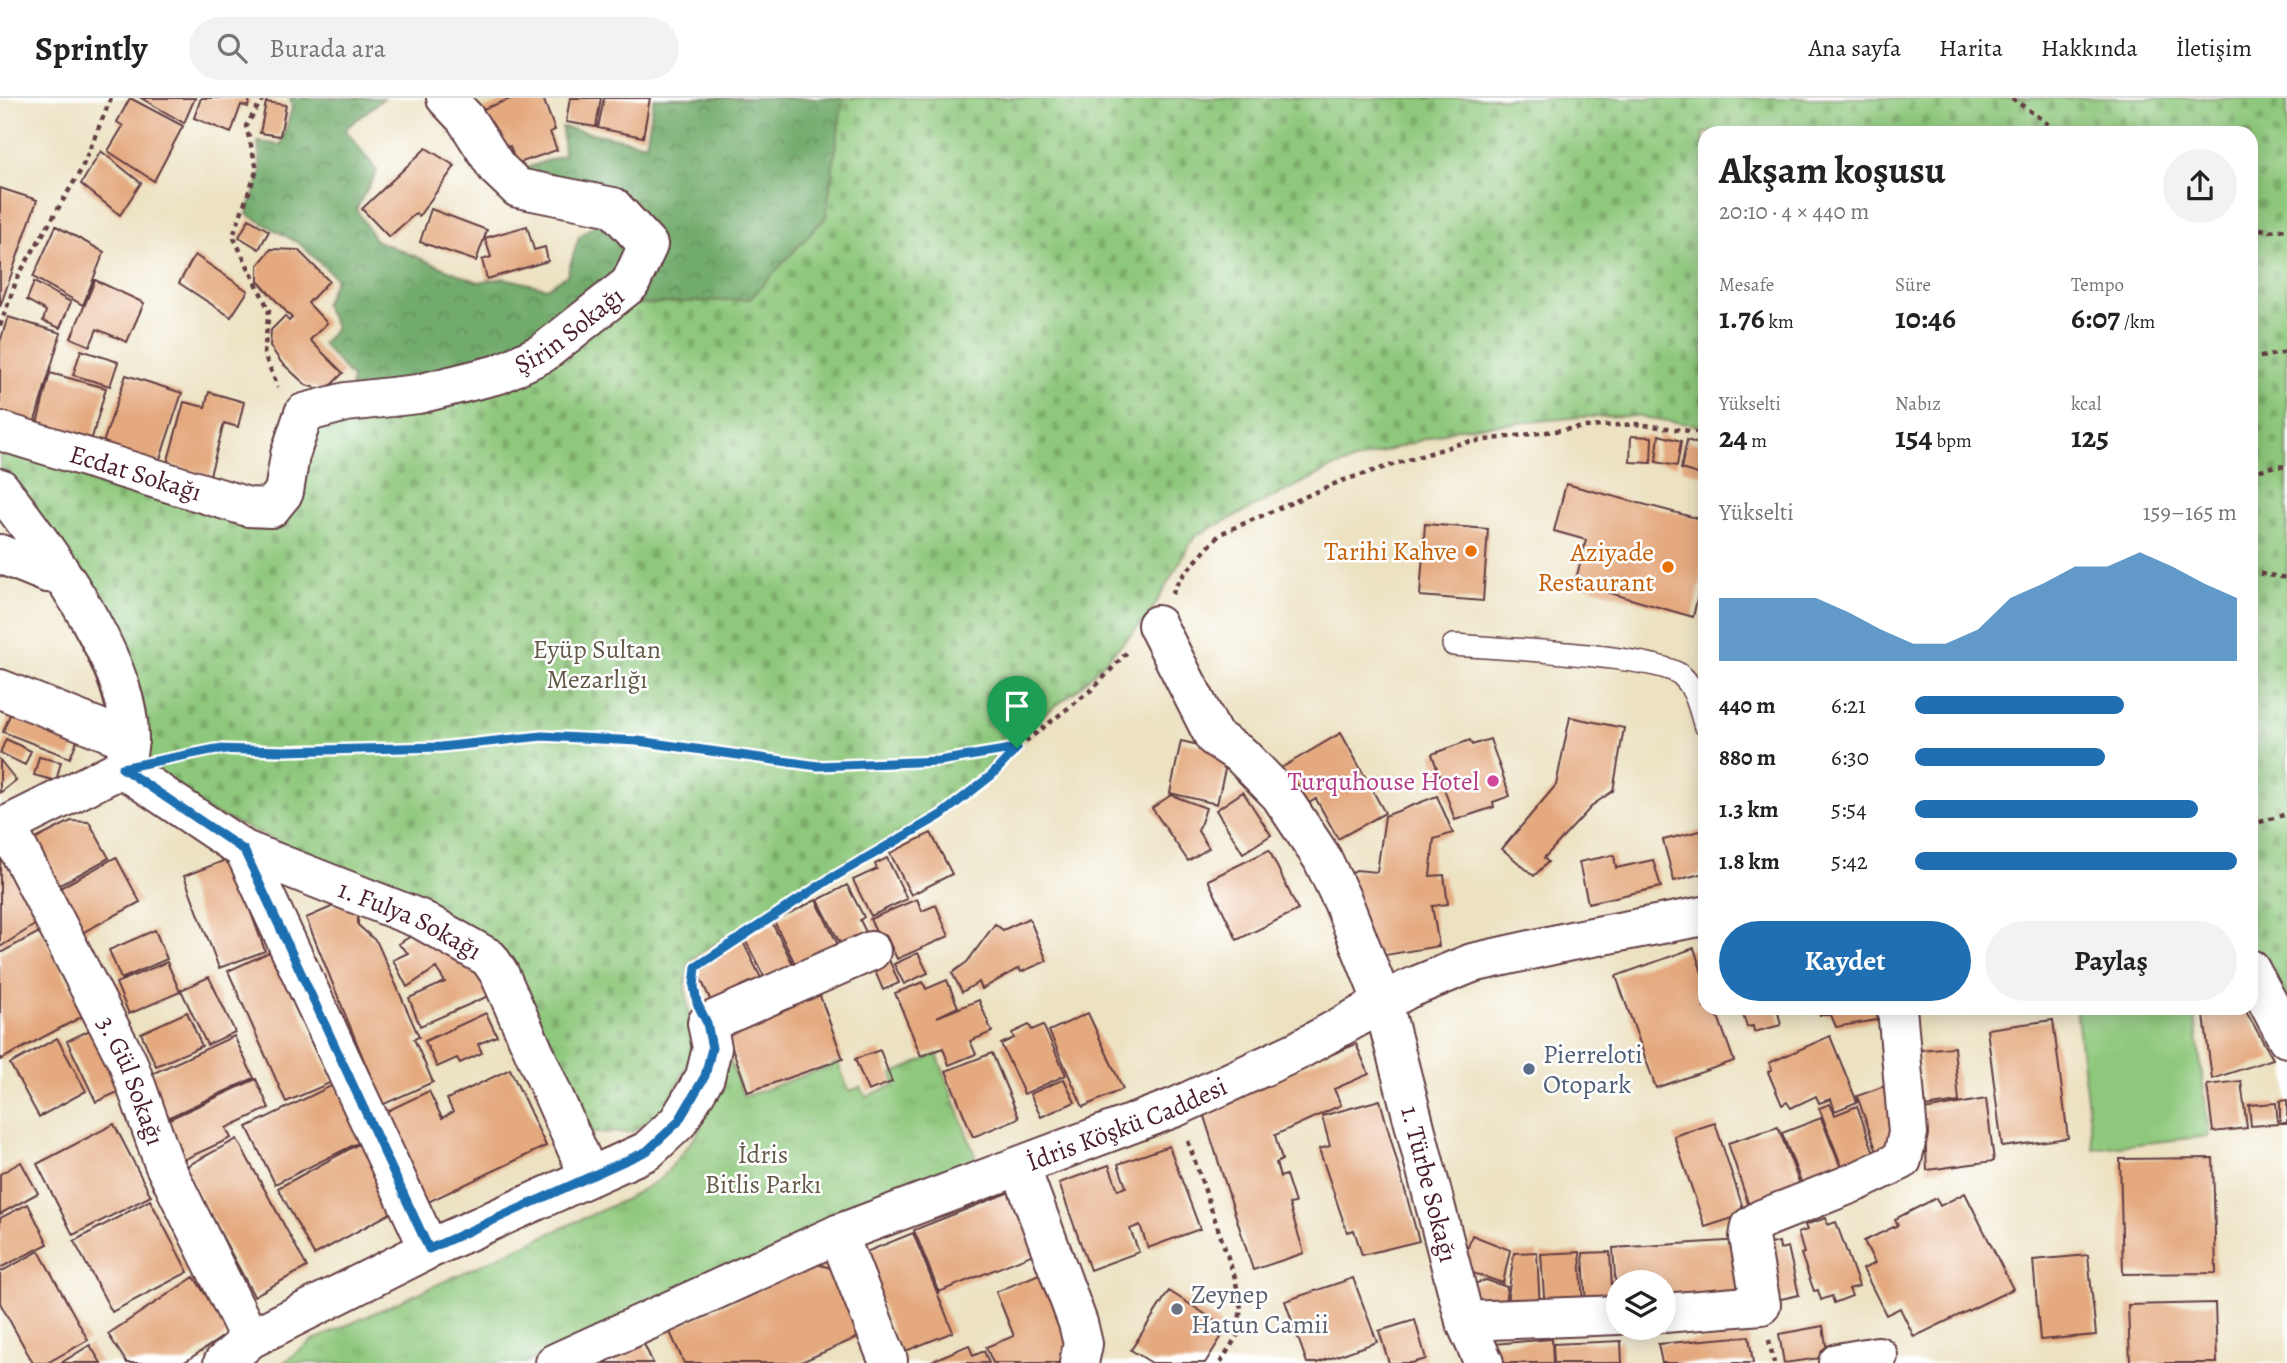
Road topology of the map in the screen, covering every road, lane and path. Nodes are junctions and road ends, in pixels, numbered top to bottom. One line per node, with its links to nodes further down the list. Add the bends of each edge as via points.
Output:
1 (111, 98): 8 (path, via 80,170 18,276)
2 (263, 98): 11 (path, via 246,126 257,170 233,236 269,310 264,354)
3 (446, 98): 17 (street, Şirin Sokağı, via 465,118 497,168 518,188 613,207 648,245 631,284 543,353 499,374 418,394 346,402 304,413 284,492)
4 (2011, 98): 5 (path)
5 (2050, 126)
6 (2258, 229): 7 (path)
7 (2287, 229)
8 (0, 326)
9 (2287, 352): 10 (path)
10 (2258, 357)
11 (283, 400)
12 (0, 431): 17 (street, Ecdat Sokağı, via 248,507)
13 (1698, 432): 22 (path, via 1637,424 1461,443 1341,481 1220,534 1179,580)
14 (2287, 467): 15 (path)
15 (2258, 471)
16 (0, 488): 20 (street)
17 (271, 508)
18 (0, 554): 20 (street)
19 (2258, 573): 21 (path)
20 (61, 574): 27 (street, via 102,638 130,723)
21 (2287, 578)
22 (1157, 625): 26 (path, via 1094,688); 35 (street, 1. Türbe Sokağı, via 1214,737 1241,755 1280,795 1322,858)
23 (1453, 645): 25 (lane, via 1665,666 1681,675)
24 (0, 689): 27 (street, 1. Fulya Sokağı)
25 (1698, 702)
26 (1017, 748): 27 (path, via 939,761 818,766 638,741 542,736 441,747); 37 (path, via 992,775 941,815 819,886 696,967 697,1003)
27 (126, 754): 30 (street); 31 (street, 1. Fulya Sokağı)
28 (2287, 814): 29 (path)
29 (2258, 822)
30 (3, 827): 47 (street, 3. Gül Sokağı, via 128,1063)
31 (244, 850): 41 (street, 1. Fulya Sokağı, via 420,919 489,958); 43 (street)
32 (1698, 917): 35 (street, İdris Köşkü Caddesi, via 1472,963)
33 (871, 951): 37 (street)
34 (2258, 984): 38 (street)
35 (1383, 1003): 39 (street, İdris Köşkü Caddesi, via 1297,1051); 46 (street, 1. Türbe Sokağı)
36 (1898, 1015): 44 (street, via 1908,1133 1902,1160 1751,1226 1762,1305)
37 (707, 1023): 41 (street, via 712,1048 705,1076 678,1122 647,1151)
38 (2287, 1038)
39 (1176, 1107): 40 (street, İdris Köşkü Caddesi); 52 (path, via 1235,1278 1241,1308 1237,1336)
40 (1020, 1166): 42 (street, İdris Köşkü Caddesi); 51 (street, via 1078,1323 1083,1344)
41 (589, 1176): 43 (street)
42 (838, 1234): 49 (street); 50 (street, İdris Köşkü Caddesi)
43 (429, 1249): 47 (street)
44 (1676, 1312)
45 (1606, 1316): 46 (street)
46 (1465, 1321): 53 (street, 1. Türbe Sokağı)
47 (237, 1351)
48 (1878, 1356): 54 (street)
49 (888, 1360)
50 (555, 1363)
51 (1079, 1363)
52 (1220, 1363)
53 (1483, 1363)
54 (1838, 1363)

